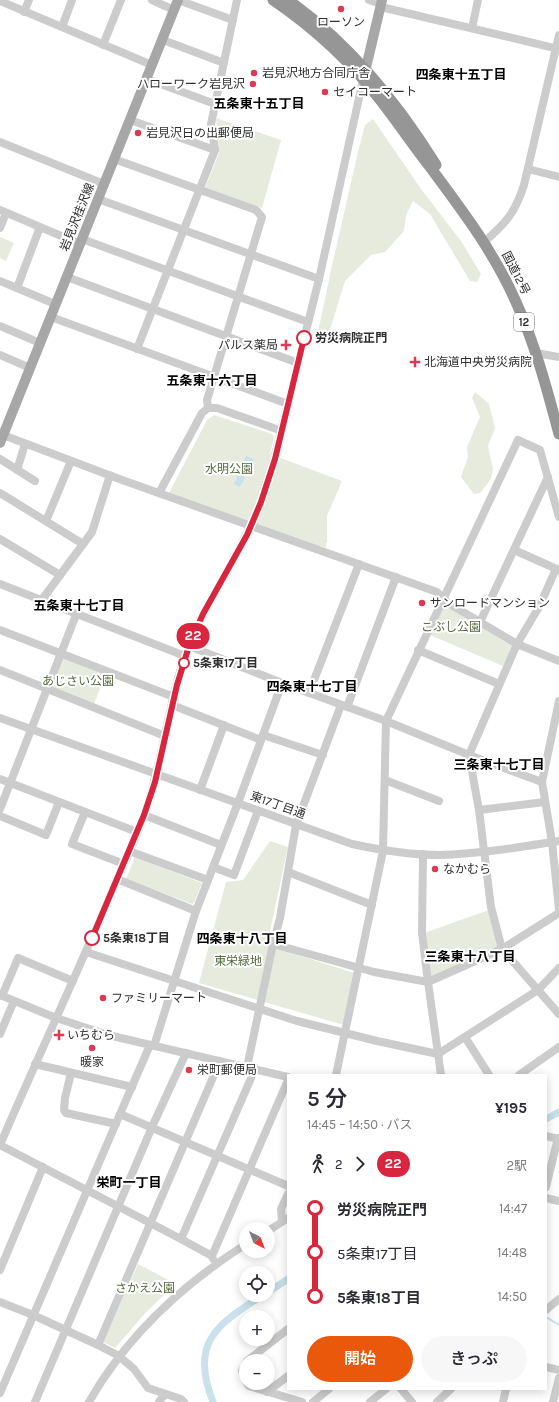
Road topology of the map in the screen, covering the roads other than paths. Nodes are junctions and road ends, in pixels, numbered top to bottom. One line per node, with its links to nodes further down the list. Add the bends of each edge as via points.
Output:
1 (29, 0): 13 (street)
2 (72, 0): 15 (street)
3 (121, 0): 19 (street)
4 (152, 0): 11 (street)
5 (237, 0): 14 (street)
6 (273, 0): 23 (highway, 12)
7 (288, 0): 23 (highway, 12, via 326,30)
8 (369, 0): 12 (street)
9 (478, 0): 16 (street)
10 (0, 1): 13 (street)
11 (177, 3): 14 (street); 18 (main road, 岩見沢桂沢線)
12 (382, 4): 16 (street); 23 (main road)
13 (24, 12): 15 (street)
14 (233, 20): 21 (street)
15 (62, 27): 19 (street)
16 (472, 28): 20 (street)
17 (559, 35): 20 (street)
18 (163, 40): 21 (street); 22 (main road, 岩見沢桂沢線)
19 (103, 45): 22 (street)
20 (557, 49): 30 (street)
21 (224, 63): 25 (street)
22 (152, 65): 24 (main road, 岩見沢桂沢線)
23 (364, 75): 40 (highway, 国道12号 / 12, via 384,90 412,127); 44 (street)
24 (147, 79): 25 (street); 26 (main road, 岩見沢桂沢線)
25 (215, 104): 28 (street, via 211,124)
26 (130, 120): 28 (street); 29 (main road, 岩見沢桂沢線)
27 (0, 142): 32 (street)
28 (215, 150): 33 (street)
29 (114, 159): 32 (main road, 岩見沢桂沢線); 33 (street)
30 (528, 169): 31 (street); 40 (street, via 514,210 507,221)
31 (559, 177)
32 (104, 184): 34 (main road, 岩見沢桂沢線)
33 (200, 189): 38 (street); 41 (street, via 260,213 262,217)
34 (98, 199): 38 (street); 39 (main road, 岩見沢桂沢線)
35 (3, 211): 36 (street); 37 (street)
36 (40, 227): 39 (street); 46 (street)
37 (0, 228)
38 (184, 230): 41 (street); 42 (street)
39 (81, 241): 42 (street); 43 (main road, 岩見沢桂沢線)
40 (484, 242): 56 (highway, 国道12号 / 12, via 517,302)
41 (250, 255): 44 (street); 47 (street)
42 (169, 270): 47 (street); 49 (street)
43 (66, 278): 48 (main road, 岩見沢桂沢線); 49 (street)
44 (319, 279): 51 (street)
45 (0, 281): 46 (street)
46 (17, 288): 48 (street)
47 (238, 296): 51 (street); 53 (street)
48 (55, 304): 50 (main road, 岩見沢桂沢線)
49 (153, 309): 53 (street); 55 (street)
50 (51, 317): 54 (main road, 岩見沢桂沢線); 55 (street)
51 (308, 322): 59 (street)
52 (0, 326): 54 (street)
53 (226, 336): 59 (street); 61 (street)
54 (40, 343): 60 (main road, 岩見沢桂沢線)
55 (137, 349): 61 (street)
56 (536, 354): 58 (street); 66 (highway, 国道12号 / 12)
57 (0, 355): 60 (street)
58 (559, 357)
59 (298, 363): 62 (street)
60 (30, 368): 65 (main road, 岩見沢桂沢線)
61 (214, 377): 62 (street); 63 (street, via 206,400)
62 (288, 404): 64 (street)
63 (208, 408): 64 (street, via 217,408); 76 (street, via 202,413)
64 (282, 431): 68 (street)
65 (3, 432): 67 (street)
66 (559, 434)
67 (25, 444): 70 (street); 71 (street)
68 (275, 455)
69 (0, 459): 71 (street)
70 (70, 461): 72 (street); 79 (street)
71 (17, 470): 74 (street)
72 (110, 475): 76 (street); 82 (street, via 92,532)
73 (548, 477): 78 (street); 83 (street); 89 (street, via 540,450 518,440)
74 (35, 481)
75 (0, 493): 79 (street)
76 (160, 493): 80 (street)
77 (261, 502): 80 (street)
78 (559, 517)
79 (46, 521): 82 (street)
80 (251, 526): 84 (street); 95 (street, via 203,614)
81 (0, 539): 86 (street)
82 (83, 544): 86 (street)
83 (514, 550): 85 (street); 92 (street)
84 (359, 564): 87 (street); 104 (street)
85 (558, 569): 94 (street)
86 (60, 575): 90 (street)
87 (396, 577): 89 (street, via 438,592); 107 (street)
88 (0, 584): 90 (street)
89 (443, 598): 92 (street); 96 (street)
90 (41, 601): 91 (street)
91 (76, 614): 97 (street); 98 (street)
92 (480, 622): 94 (street)
93 (0, 630): 97 (street)
94 (517, 644): 99 (street); 102 (street)
95 (189, 646): 98 (street); 101 (street)
96 (418, 650): 102 (street); 109 (street)
97 (61, 653): 103 (street); 105 (street)
98 (185, 656): 105 (street)
99 (559, 661)
100 (0, 670): 103 (street)
101 (282, 683): 104 (street); 113 (street)
102 (499, 684): 115 (street)
103 (47, 689): 111 (street); 112 (street)
104 (309, 693): 107 (street)
105 (173, 701): 110 (street); 112 (street)
106 (559, 701): 119 (street)
107 (344, 706): 109 (street); 114 (street)
108 (0, 718): 111 (street, 東17丁目通)
109 (386, 721): 115 (street); 118 (street)
110 (224, 726): 113 (street); 121 (street)
111 (32, 730): 116 (street, 東17丁目通); 120 (street)
112 (165, 736): 116 (street)
113 (262, 738): 114 (street); 125 (street)
114 (322, 755): 132 (street)
115 (469, 755): 119 (street); 127 (street)
116 (156, 774): 121 (street, 東17丁目通); 130 (street)
117 (0, 779): 120 (street)
118 (385, 780): 122 (street); 137 (street)
119 (542, 782): 124 (street)
120 (10, 784): 123 (street); 126 (street)
121 (200, 790): 125 (street, 東17丁目通)
122 (439, 801)
123 (60, 802): 129 (street); 131 (street, via 46,835)
124 (545, 802): 127 (street); 134 (street)
125 (238, 803): 128 (street, 東17丁目通); 135 (street)
126 (0, 809)
127 (479, 810): 138 (street)
128 (258, 811): 132 (street, 東17丁目通); 142 (street, via 234,875)
129 (85, 812): 133 (street); 141 (street, via 72,844)
130 (144, 815): 133 (street); 135 (street)
131 (0, 816)
132 (296, 825): 137 (street, 東17丁目通, via 352,844); 143 (street)
133 (137, 832): 136 (street)
134 (555, 842): 138 (street, 東17丁目通); 139 (street)
135 (221, 845): 142 (street)
136 (129, 851): 141 (street); 145 (street)
137 (383, 851): 140 (street, 東17丁目通); 146 (street)
138 (484, 852): 140 (street, 東17丁目通); 151 (street, via 491,907)
139 (556, 852): 147 (street)
140 (423, 854): 157 (street, via 422,932)
141 (124, 864): 144 (street)
142 (213, 867): 145 (street)
143 (288, 872): 146 (street); 150 (street)
144 (117, 879): 148 (street); 152 (street)
145 (208, 880): 148 (street)
146 (372, 905): 153 (street)
147 (559, 909)
148 (196, 911): 156 (street)
149 (559, 913): 151 (street)
150 (273, 944): 153 (street); 161 (street)
151 (502, 949): 157 (street); 158 (street)
152 (86, 952): 155 (street); 156 (street)
153 (359, 968): 157 (street); 164 (street)
154 (559, 968): 158 (street)
155 (72, 981): 159 (street, via 18,958); 163 (street)
156 (174, 981): 161 (street); 167 (street)
157 (428, 982): 170 (street)
158 (538, 990): 162 (street); 166 (street)
159 (1, 996): 160 (street)
160 (14, 1001): 163 (street); 165 (street)
161 (259, 1008): 164 (street); 173 (street)
162 (559, 1014)
163 (56, 1018): 167 (street, via 82,1028); 172 (street)
164 (344, 1033): 170 (street); 175 (street)
165 (0, 1034)
166 (465, 1037): 170 (street); 177 (street)
167 (152, 1045): 169 (street); 181 (street)
168 (559, 1048): 178 (street)
169 (186, 1053): 171 (street); 184 (street)
170 (438, 1054): 176 (street)
171 (220, 1061): 173 (street); 188 (street)
172 (35, 1064): 174 (street); 185 (street)
173 (251, 1068): 179 (street); 190 (street)
174 (71, 1073): 181 (street); 183 (street, via 65,1098 66,1113)
175 (336, 1074)
176 (441, 1074)
177 (489, 1074)
178 (520, 1074)
179 (287, 1077)
180 (287, 1082): 192 (street)
181 (132, 1087): 182 (street)
182 (120, 1114): 183 (street); 184 (street)
183 (116, 1124): 195 (street)
184 (152, 1128): 188 (street); 199 (street)
185 (2, 1134): 189 (street)
186 (547, 1136): 187 (street)
187 (558, 1138): 193 (street)
188 (186, 1141): 190 (street); 201 (street)
189 (0, 1145): 191 (street)
190 (218, 1155): 192 (street); 203 (street)
191 (43, 1167): 195 (street); 207 (street)
192 (250, 1169): 194 (street); 205 (street)
193 (547, 1183)
194 (287, 1186)
195 (87, 1190): 199 (street); 211 (street)
196 (287, 1196): 200 (street, via 281,1209)
197 (547, 1198): 198 (street)
198 (559, 1201)
199 (119, 1207): 201 (street); 212 (street)
200 (285, 1220): 202 (street)
201 (150, 1223): 203 (street); 214 (street)
202 (275, 1226)
203 (181, 1239): 205 (street)
204 (239, 1249): 206 (street)
205 (212, 1256): 206 (street)
206 (214, 1265): 216 (street, via 158,1312)
207 (0, 1270)
208 (559, 1299): 210 (street)
209 (0, 1302): 211 (street)
210 (547, 1309)
211 (33, 1315): 212 (street); 228 (street)
212 (66, 1330): 214 (street); 230 (street)
213 (287, 1330): 215 (street)
214 (98, 1345): 216 (street)
215 (257, 1354)
216 (119, 1356): 229 (street, via 148,1388); 231 (street)
217 (547, 1367): 218 (street)
218 (559, 1370)
219 (287, 1377): 227 (street)
220 (559, 1378): 240 (street)
221 (261, 1390): 227 (street)
222 (328, 1390): 235 (street)
223 (385, 1390): 236 (street)
224 (402, 1390): 237 (street)
225 (450, 1390): 238 (street)
226 (506, 1390): 239 (street)
227 (267, 1392): 234 (street)
228 (0, 1393)
229 (165, 1394): 232 (street); 233 (street)
230 (35, 1402)
231 (88, 1402)
232 (159, 1402)
233 (184, 1402)
234 (302, 1402)
235 (313, 1402)
236 (370, 1402)
237 (412, 1402)
238 (437, 1402)
239 (503, 1402)
240 (553, 1402)

